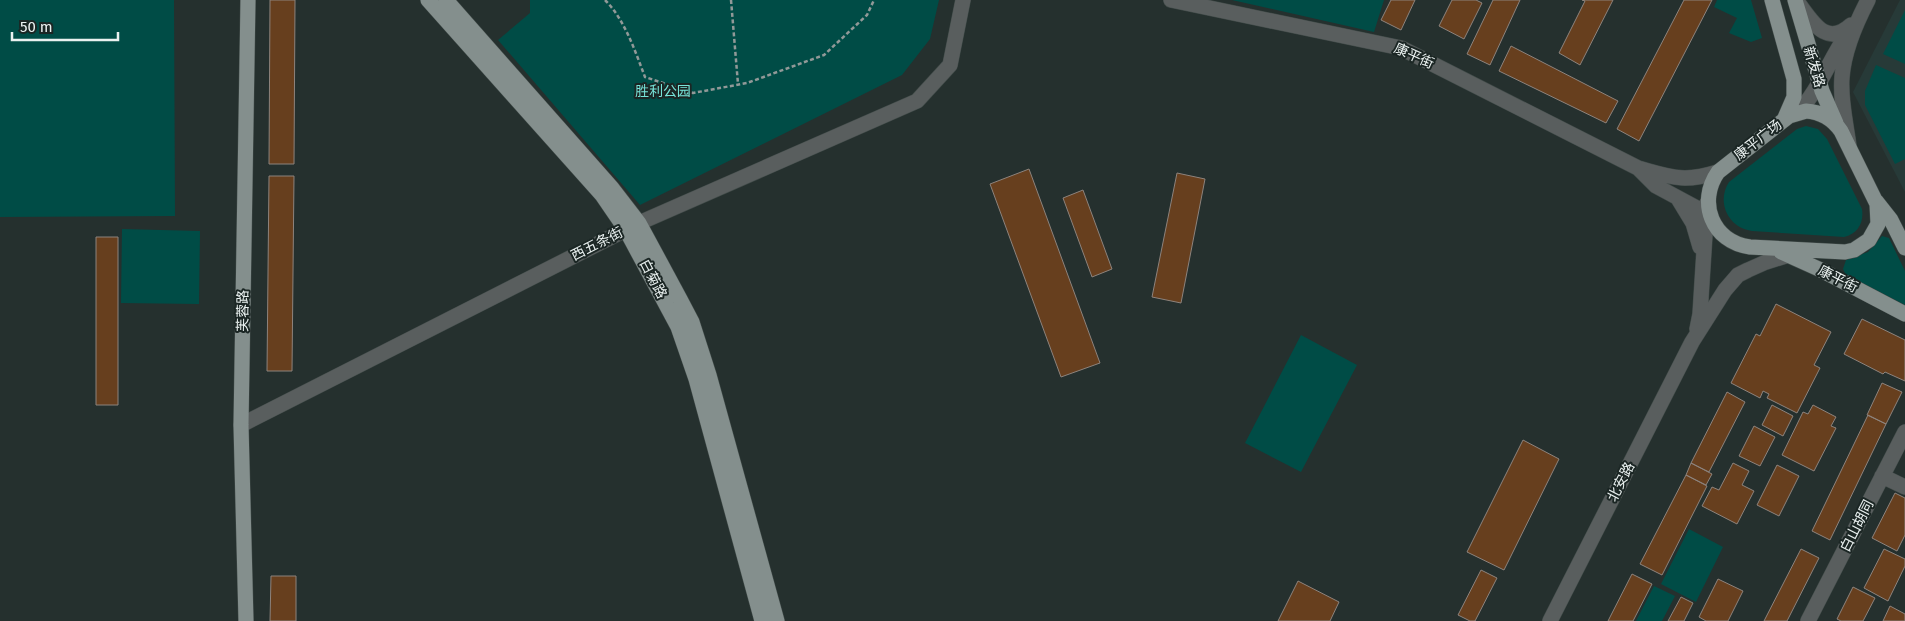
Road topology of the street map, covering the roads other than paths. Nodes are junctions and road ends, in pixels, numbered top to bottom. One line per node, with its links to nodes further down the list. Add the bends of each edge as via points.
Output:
1 (248, 0): 31 (main road, 芙蓉路)
2 (428, 0): 20 (main road, 白菊路, via 602,196)
3 (446, 0): 20 (main road, 白菊路, via 612,188)
4 (963, 0): 20 (street, 西五条街, via 950,65 917,101)
5 (1171, 0): 14 (street, 康平街, via 1401,48)
6 (1772, 0): 11 (main road, 新发路, via 1794,80)
7 (1795, 0): 9 (street, via 1816,27 1828,34 1844,32); 10 (main road, 新发路)
8 (1868, 0): 9 (street)
9 (1858, 20): 10 (street); 13 (street, via 1842,76)
10 (1818, 81): 11 (street, via 1808,101); 12 (main road, 新发路)
11 (1790, 116): 12 (main road, 康平广场, via 1814,112 1825,115); 15 (main road, 康平广场)
12 (1840, 131): 13 (main road, 康平广场)
13 (1849, 148): 17 (main road, 康平广场)
14 (1638, 168): 15 (street, via 1677,179); 16 (street, via 1656,186)
15 (1718, 172): 18 (main road, 康平广场, via 1711,181)
16 (1675, 195): 19 (street); 28 (street, via 1693,222)
17 (1874, 197): 23 (main road, via 1891,220); 24 (main road, 康平广场, via 1878,224 1862,246 1845,252)
18 (1707, 201): 19 (street); 21 (main road, 康平广场)
19 (1706, 216): 21 (street); 28 (street)
20 (633, 226): 31 (street, 西五条街); 36 (main road, 白菊路, via 688,354); 37 (main road, 白菊路, via 692,322)
21 (1718, 229): 22 (main road, 康平广场, via 1741,246)
22 (1770, 248): 24 (main road, 康平广场); 25 (main road, 康平街)
23 (1905, 248)
24 (1809, 250): 25 (street)
25 (1789, 255): 26 (main road, 康平街); 27 (street)
26 (1813, 266): 27 (street, via 1788,263); 29 (main road, 康平街)
27 (1748, 270): 30 (street, via 1733,280)
28 (1702, 274): 30 (street, via 1700,314)
29 (1905, 314)
30 (1692, 342): 38 (street, 北安路)
31 (241, 425): 35 (main road, 芙蓉路)
32 (1905, 432): 33 (street, 白山胡同)
33 (1882, 476): 34 (street); 39 (street, 白山胡同)
34 (1905, 487)
35 (246, 621)
36 (762, 621)
37 (777, 621)
38 (1550, 621)
39 (1808, 621)

